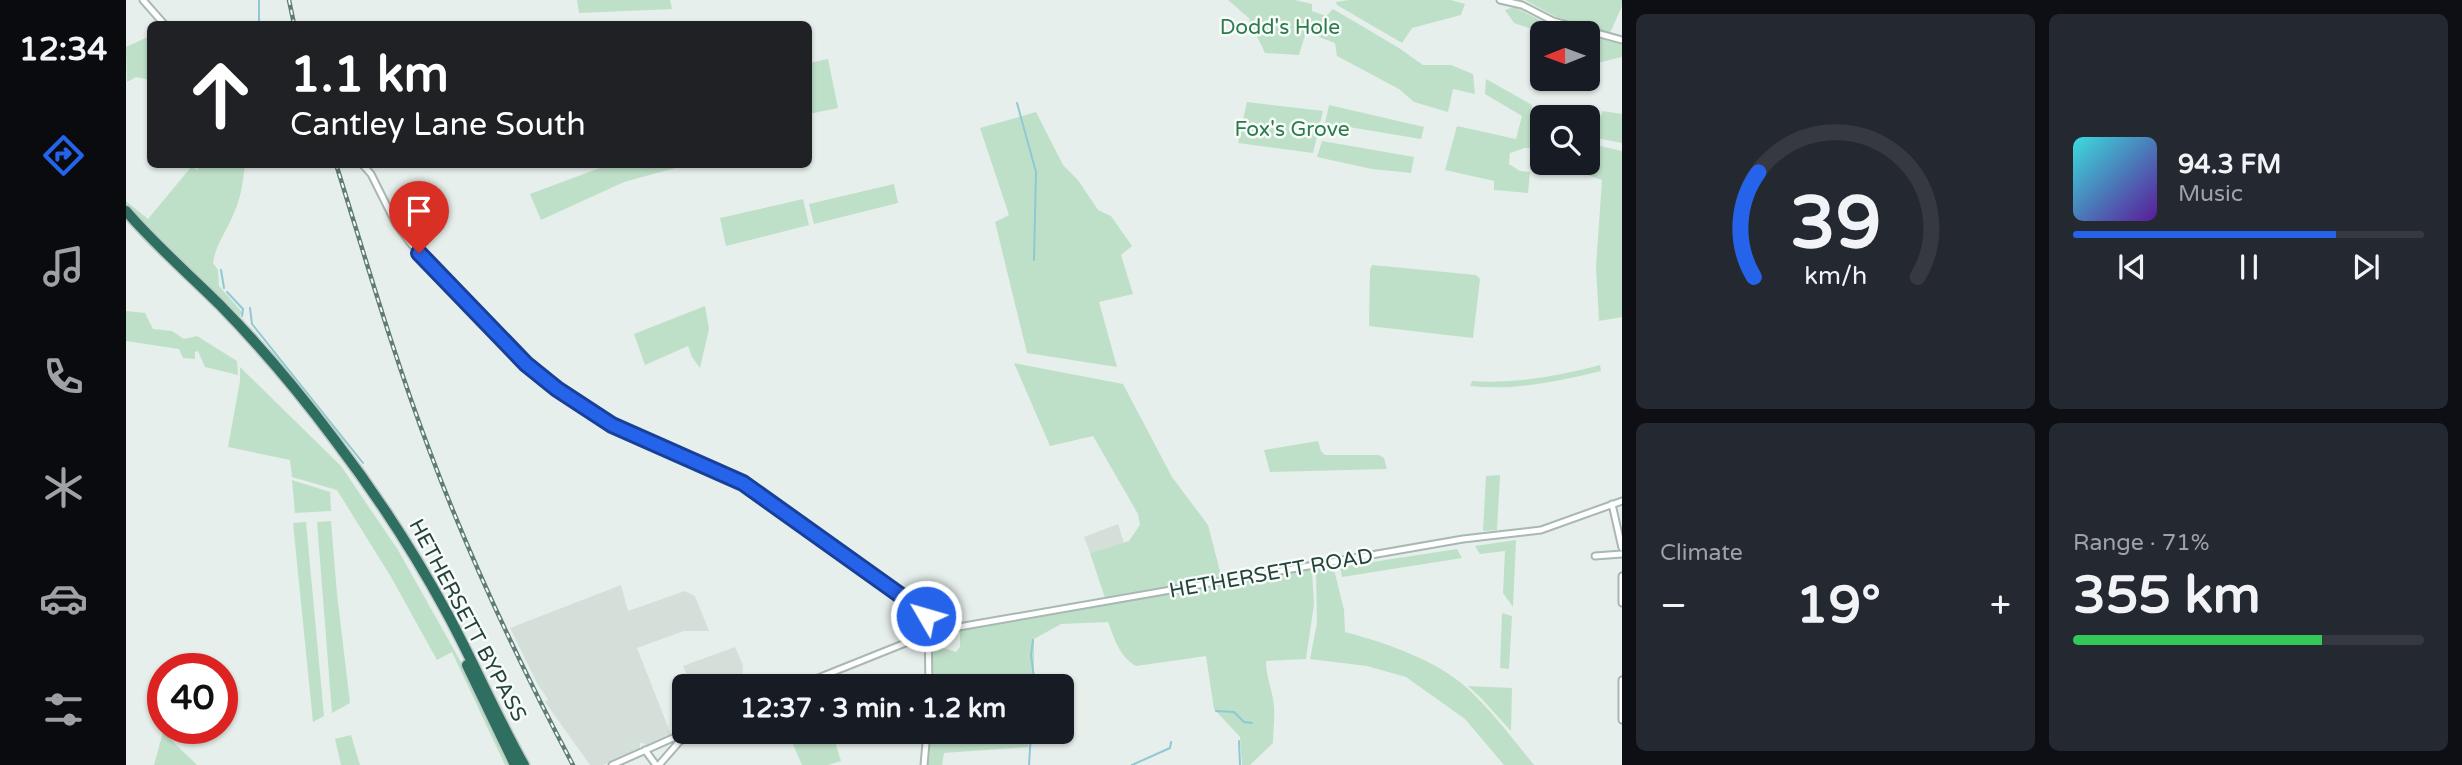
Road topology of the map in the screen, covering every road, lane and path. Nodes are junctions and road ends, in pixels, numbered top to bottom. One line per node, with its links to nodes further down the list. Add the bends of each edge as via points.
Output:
1 (143, 0): 3 (street)
2 (1500, 0): 4 (street)
3 (161, 21)
4 (1622, 40)
5 (366, 168): 15 (street, via 403,233 526,364 629,433 743,483)
6 (126, 211): 27 (highway, HETHERSETT BYPASS, via 255,341 362,477 435,591)
7 (126, 217): 26 (highway, HETHERSETT BYPASS, via 220,310 357,479 431,596)
8 (1622, 501): 9 (street, HETHERSETT ROAD)
9 (1612, 504): 10 (street); 16 (street, HETHERSETT ROAD, via 1536,531 1463,539)
10 (1622, 548)
11 (1622, 554): 12 (street)
12 (1595, 556)
13 (1622, 576): 14 (street)
14 (1622, 603)
15 (925, 614): 16 (street); 17 (street)
16 (947, 629): 17 (street, HETHERSETT ROAD)
17 (928, 634): 18 (street, HETHERSETT ROAD); 19 (street)
18 (829, 674)
19 (929, 674)
20 (1622, 680): 21 (street)
21 (1622, 720)
22 (672, 738): 25 (street)
23 (678, 744): 29 (street)
24 (927, 744): 30 (street)
25 (645, 750): 28 (street); 29 (street)
26 (515, 765)
27 (524, 765)
28 (612, 765)
29 (658, 765)
30 (924, 765)

